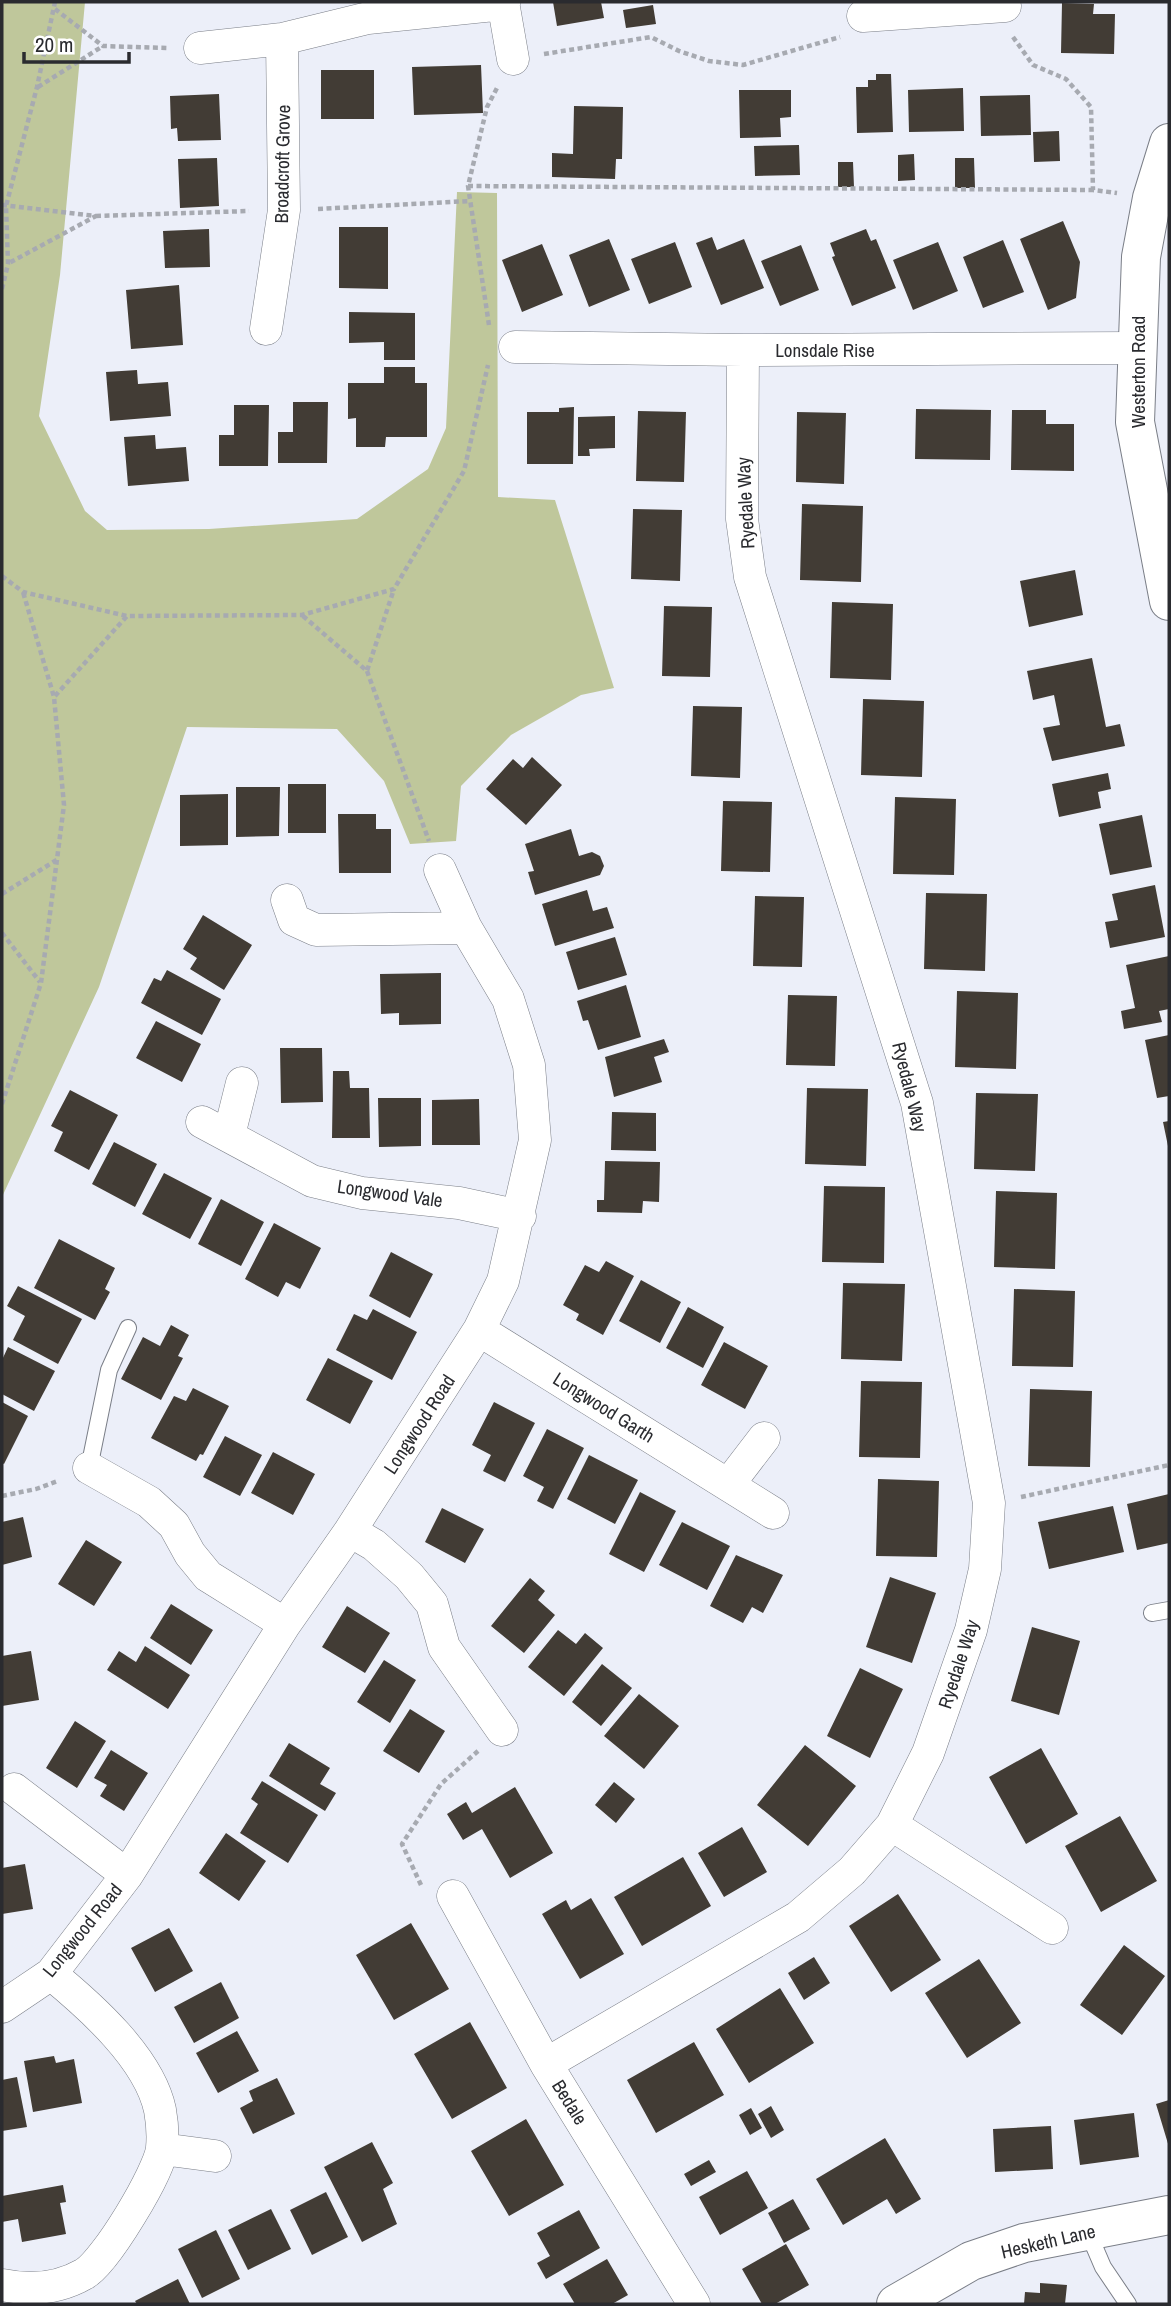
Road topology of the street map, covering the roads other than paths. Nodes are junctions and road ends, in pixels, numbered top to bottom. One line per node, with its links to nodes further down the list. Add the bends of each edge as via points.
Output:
1 (503, 3): 4 (street, via 368,19); 6 (street)
2 (1005, 11): 3 (street)
3 (863, 16)
4 (282, 39): 5 (street); 8 (street, Broadcroft Grove, via 284,210)
5 (200, 48)
6 (513, 59)
7 (1169, 143): 10 (street, Westerton Road, via 1141,257)
8 (266, 329)
9 (498, 346): 11 (street, Lonsdale Rise)
10 (1136, 348): 11 (street, Lonsdale Rise); 12 (street, Westerton Road, via 1135,422)
11 (743, 351): 31 (street, Ryedale Way, via 742,519 750,578 917,1103 989,1503 985,1569 971,1630 928,1753)
12 (1160, 512): 13 (street, Westerton Road)
13 (1169, 601)
14 (440, 870): 16 (street, Longwood Road)
15 (287, 900): 16 (street, via 294,920 316,930)
16 (466, 928): 18 (street, Longwood Road, via 508,999 529,1065 535,1140)
17 (242, 1083): 18 (street, Longwood Vale, via 216,1129 271,1162 312,1181 362,1193 459,1203)
18 (520, 1216): 20 (street, Longwood Road, via 503,1281)
19 (128, 1328): 22 (lane, via 108,1370)
20 (479, 1329): 23 (street, Longwood Garth); 25 (street, Longwood Road)
21 (764, 1438): 23 (street)
22 (89, 1468): 28 (street, via 149,1502 174,1525 208,1576)
23 (728, 1485): 24 (street, Longwood Garth)
24 (774, 1513)
25 (350, 1531): 28 (street, Longwood Road); 29 (street, via 409,1576 432,1604 444,1647)
26 (1169, 1610): 27 (lane)
27 (1152, 1614)
28 (285, 1624): 32 (street, Longwood Road)
29 (502, 1730)
30 (14, 1789): 32 (street, Longwood Road)
31 (892, 1825): 34 (street); 37 (street, Ryedale Way, via 852,1871 797,1917)
32 (127, 1875): 35 (street, Longwood Road)
33 (453, 1896): 37 (street, Bedale)
34 (1052, 1928)
35 (51, 1974): 36 (street, Longwood Road); 38 (street, via 107,2023 138,2063 160,2109)
36 (2, 2007)
37 (547, 2064): 43 (street, Bedale)
38 (162, 2150): 39 (street); 42 (street, via 137,2203 87,2273 49,2289)
39 (215, 2156)
40 (1169, 2215): 41 (street, Hesketh Lane)
41 (1088, 2232): 44 (street, Hesketh Lane, via 1024,2243 971,2261); 45 (lane, via 1103,2267)
42 (2, 2285)
43 (694, 2304)
44 (896, 2304)
45 (1128, 2304)

